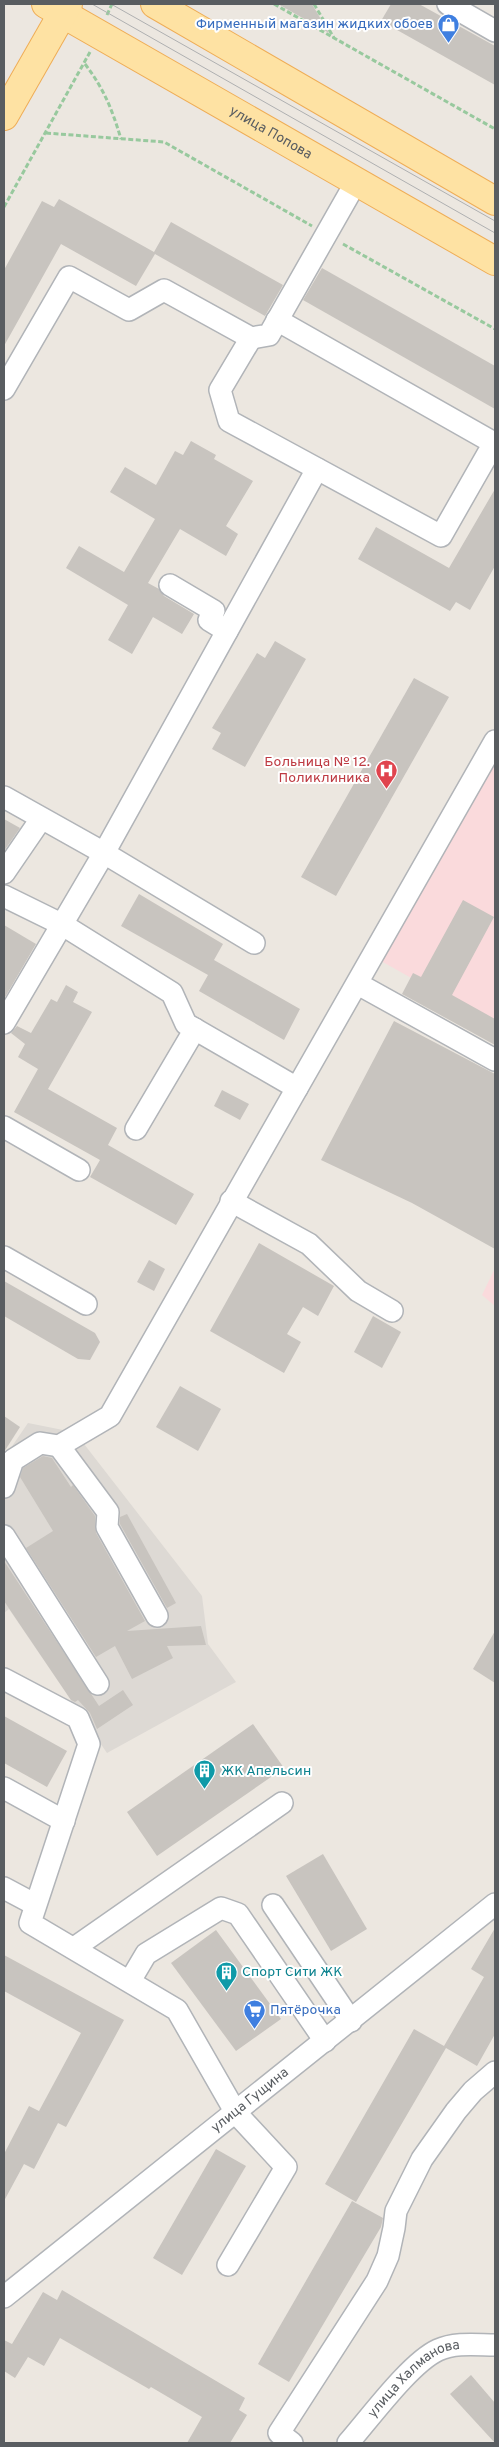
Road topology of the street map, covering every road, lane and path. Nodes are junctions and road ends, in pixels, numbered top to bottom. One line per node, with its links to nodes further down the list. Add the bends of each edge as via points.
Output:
1 (112, 4): 8 (path)
2 (156, 4): 16 (main road)
3 (274, 4): 9 (path)
4 (314, 4): 9 (path)
5 (448, 4): 7 (street)
6 (59, 7): 8 (main road, улица Попова); 11 (main road)
7 (495, 31)
8 (98, 34): 10 (path); 15 (main road, улица Попова)
9 (335, 39): 12 (path)
10 (85, 64): 13 (path); 14 (path, via 110,102)
11 (4, 116)
12 (495, 130)
13 (46, 133): 14 (path); 17 (path)
14 (121, 139): 18 (path, via 164,142)
15 (356, 182): 18 (street); 19 (main road, улица Попова)
16 (495, 202)
17 (4, 207)
18 (327, 234): 20 (street); 21 (path)
19 (495, 261)
20 (277, 320): 22 (street, via 269,335); 24 (street, via 494,442 441,536)
21 (495, 329)
22 (251, 338): 23 (street, via 164,290 129,310 69,277); 24 (street, via 220,390 229,422)
23 (4, 390)
24 (317, 469): 26 (street)
25 (170, 585): 26 (street, via 214,611 209,620)
26 (227, 631): 30 (street)
27 (495, 741): 35 (street)
28 (4, 797): 29 (street)
29 (41, 819): 30 (street); 31 (street)
30 (104, 853): 33 (street); 34 (street)
31 (4, 873)
32 (4, 896): 33 (street)
33 (62, 925): 36 (street); 37 (street, via 172,992 186,1024)
34 (254, 943)
35 (358, 984): 38 (street); 39 (street)
36 (4, 1023)
37 (196, 1030): 39 (street); 41 (street)
38 (495, 1060)
39 (297, 1088): 43 (street)
40 (4, 1127): 42 (street)
41 (136, 1129)
42 (79, 1170)
43 (231, 1201): 46 (street, via 309,1244 358,1292); 47 (street, via 110,1416)
44 (4, 1257): 45 (street)
45 (86, 1304)
46 (392, 1311)
47 (58, 1446): 48 (street, via 40,1443 13,1460); 50 (street, via 108,1512 107,1527)
48 (4, 1487)
49 (4, 1536): 52 (street)
50 (157, 1616)
51 (4, 1679): 55 (street, via 78,1718 89,1744)
52 (98, 1684)
53 (4, 1788): 55 (street)
54 (282, 1802): 60 (street)
55 (64, 1821): 57 (street)
56 (4, 1888): 57 (street)
57 (34, 1904): 60 (street, via 30,1923)
58 (273, 1905): 62 (street)
59 (493, 1910): 62 (street, улица Гущина)
60 (74, 1948): 61 (street)
61 (130, 1981): 63 (street, via 146,1954 221,1908 238,1914); 65 (street, via 177,2010)
62 (351, 2021): 63 (street, улица Гущина)
63 (325, 2041): 65 (street, улица Гущина)
64 (495, 2072): 69 (street, via 456,2111 422,2159 396,2211 388,2256 377,2281)
65 (236, 2113): 66 (street, via 286,2167); 67 (street, улица Гущина)
66 (228, 2264)
67 (4, 2297)
68 (495, 2345): 70 (street, улица Халманова, via 462,2344 439,2349 419,2362)
69 (281, 2440)
70 (348, 2443)

